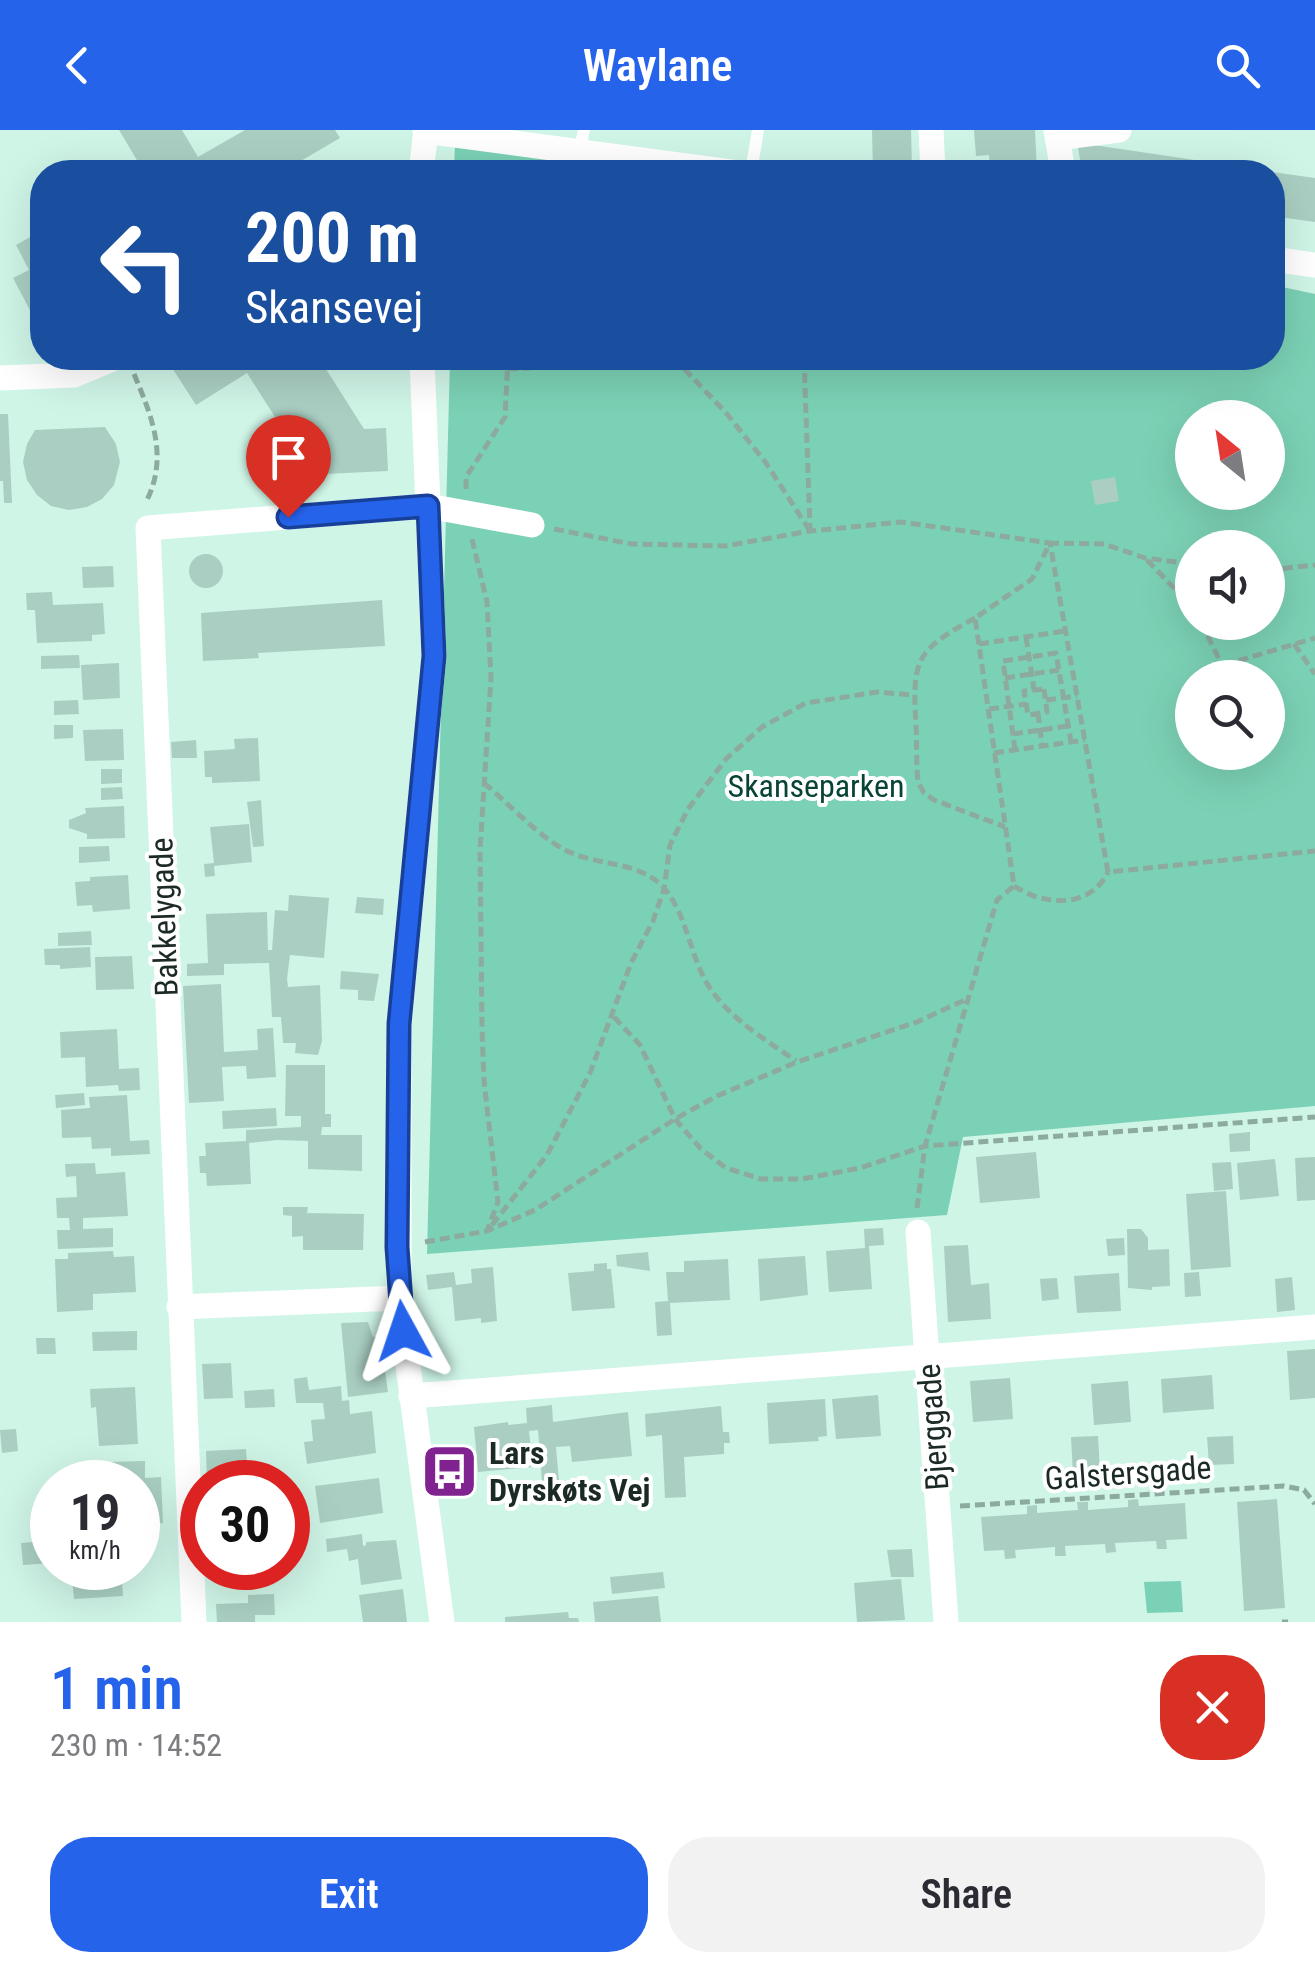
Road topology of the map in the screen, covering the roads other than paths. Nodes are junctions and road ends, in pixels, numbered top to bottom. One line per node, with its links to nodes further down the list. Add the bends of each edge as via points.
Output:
1 (426, 130): 6 (street); 7 (street)
2 (758, 130): 9 (lane)
3 (931, 130): 10 (street)
4 (1120, 130): 5 (street)
5 (1057, 134): 11 (street)
6 (581, 141): 8 (street)
7 (422, 160)
8 (673, 160)
9 (753, 160)
10 (932, 160)
11 (1061, 160)
12 (1285, 261): 13 (street)
13 (1315, 266)
14 (96, 370): 16 (street)
15 (422, 370): 17 (street)
16 (0, 378)
17 (428, 506): 18 (street); 20 (street, via 434,656 399,1024); 21 (street, Bakkelygade, via 148,528)
18 (532, 525)
19 (918, 1232): 23 (street, Bjerggade)
20 (399, 1298): 21 (street); 24 (street)
21 (180, 1307): 25 (street, Bakkelygade)
22 (1315, 1327): 23 (street)
23 (928, 1356): 24 (street); 27 (street, Bjerggade)
24 (411, 1396): 26 (street)
25 (194, 1622)
26 (442, 1622)
27 (946, 1622)

